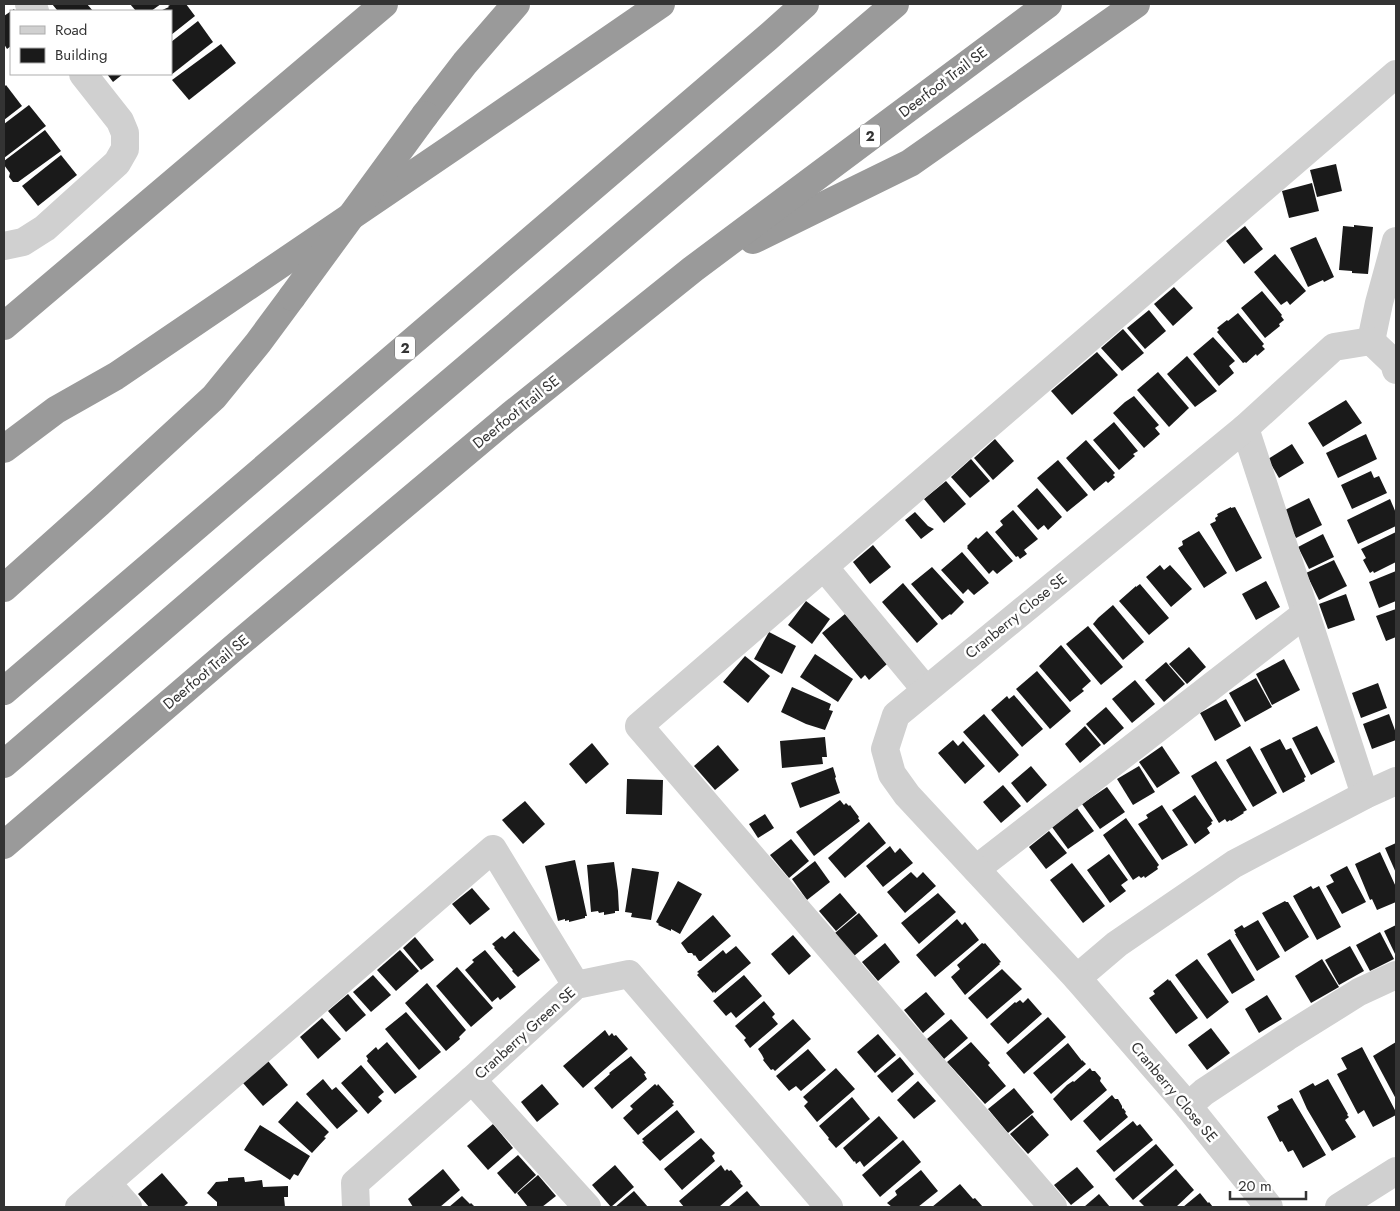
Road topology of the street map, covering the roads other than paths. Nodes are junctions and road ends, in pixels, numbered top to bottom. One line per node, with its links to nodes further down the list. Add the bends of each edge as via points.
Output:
1 (384, 4): 13 (highway)
2 (516, 4): 19 (highway, bridge, via 425,115 258,343 214,397)
3 (661, 4): 17 (highway, via 116,376 56,410)
4 (805, 4): 22 (highway, 2)
5 (895, 4): 23 (highway)
6 (1048, 4): 12 (highway, Deerfoot Trail SE / 2)
7 (1136, 4): 12 (highway, via 910,163)
8 (1396, 74): 18 (street)
9 (85, 75): 11 (street, via 120,121 125,133 125,149 117,163 45,228 22,242)
10 (1396, 241): 14 (street)
11 (4, 246)
12 (693, 269): 26 (highway, Deerfoot Trail SE / 2, via 511,415)
13 (4, 326)
14 (1372, 341): 15 (street, via 1394,363); 16 (street, Cranberry Close SE, via 1334,347)
15 (1396, 370)
16 (1245, 428): 20 (street); 21 (street, Cranberry Close SE)
17 (4, 449)
18 (824, 567): 21 (street); 40 (street, via 639,726)
19 (4, 588)
20 (1305, 614): 25 (street); 27 (street)
21 (926, 690): 27 (street, Cranberry Close SE, via 896,715 885,748 892,774 907,796)
22 (4, 691)
23 (4, 764)
24 (1396, 781): 25 (street)
25 (1365, 795): 29 (street, via 1234,864 1116,944)
26 (4, 845)
27 (976, 869): 29 (street, Cranberry Close SE)
28 (1396, 975): 32 (street, via 1359,992 1286,1037)
29 (1077, 978): 32 (street, Cranberry Close SE)
30 (576, 985): 31 (street, Cranberry Green SE); 34 (street, via 493,849); 39 (street, Cranberry Green SE, via 629,974)
31 (472, 1080): 37 (street, Cranberry Green SE, via 355,1183); 38 (street)
32 (1188, 1106): 41 (street, Cranberry Close SE)
33 (1396, 1171): 42 (street)
34 (106, 1195): 35 (street); 36 (street)
35 (78, 1207)
36 (128, 1207)
37 (356, 1207)
38 (587, 1207)
39 (829, 1207)
40 (1053, 1207)
41 (1269, 1207)
42 (1339, 1207)

